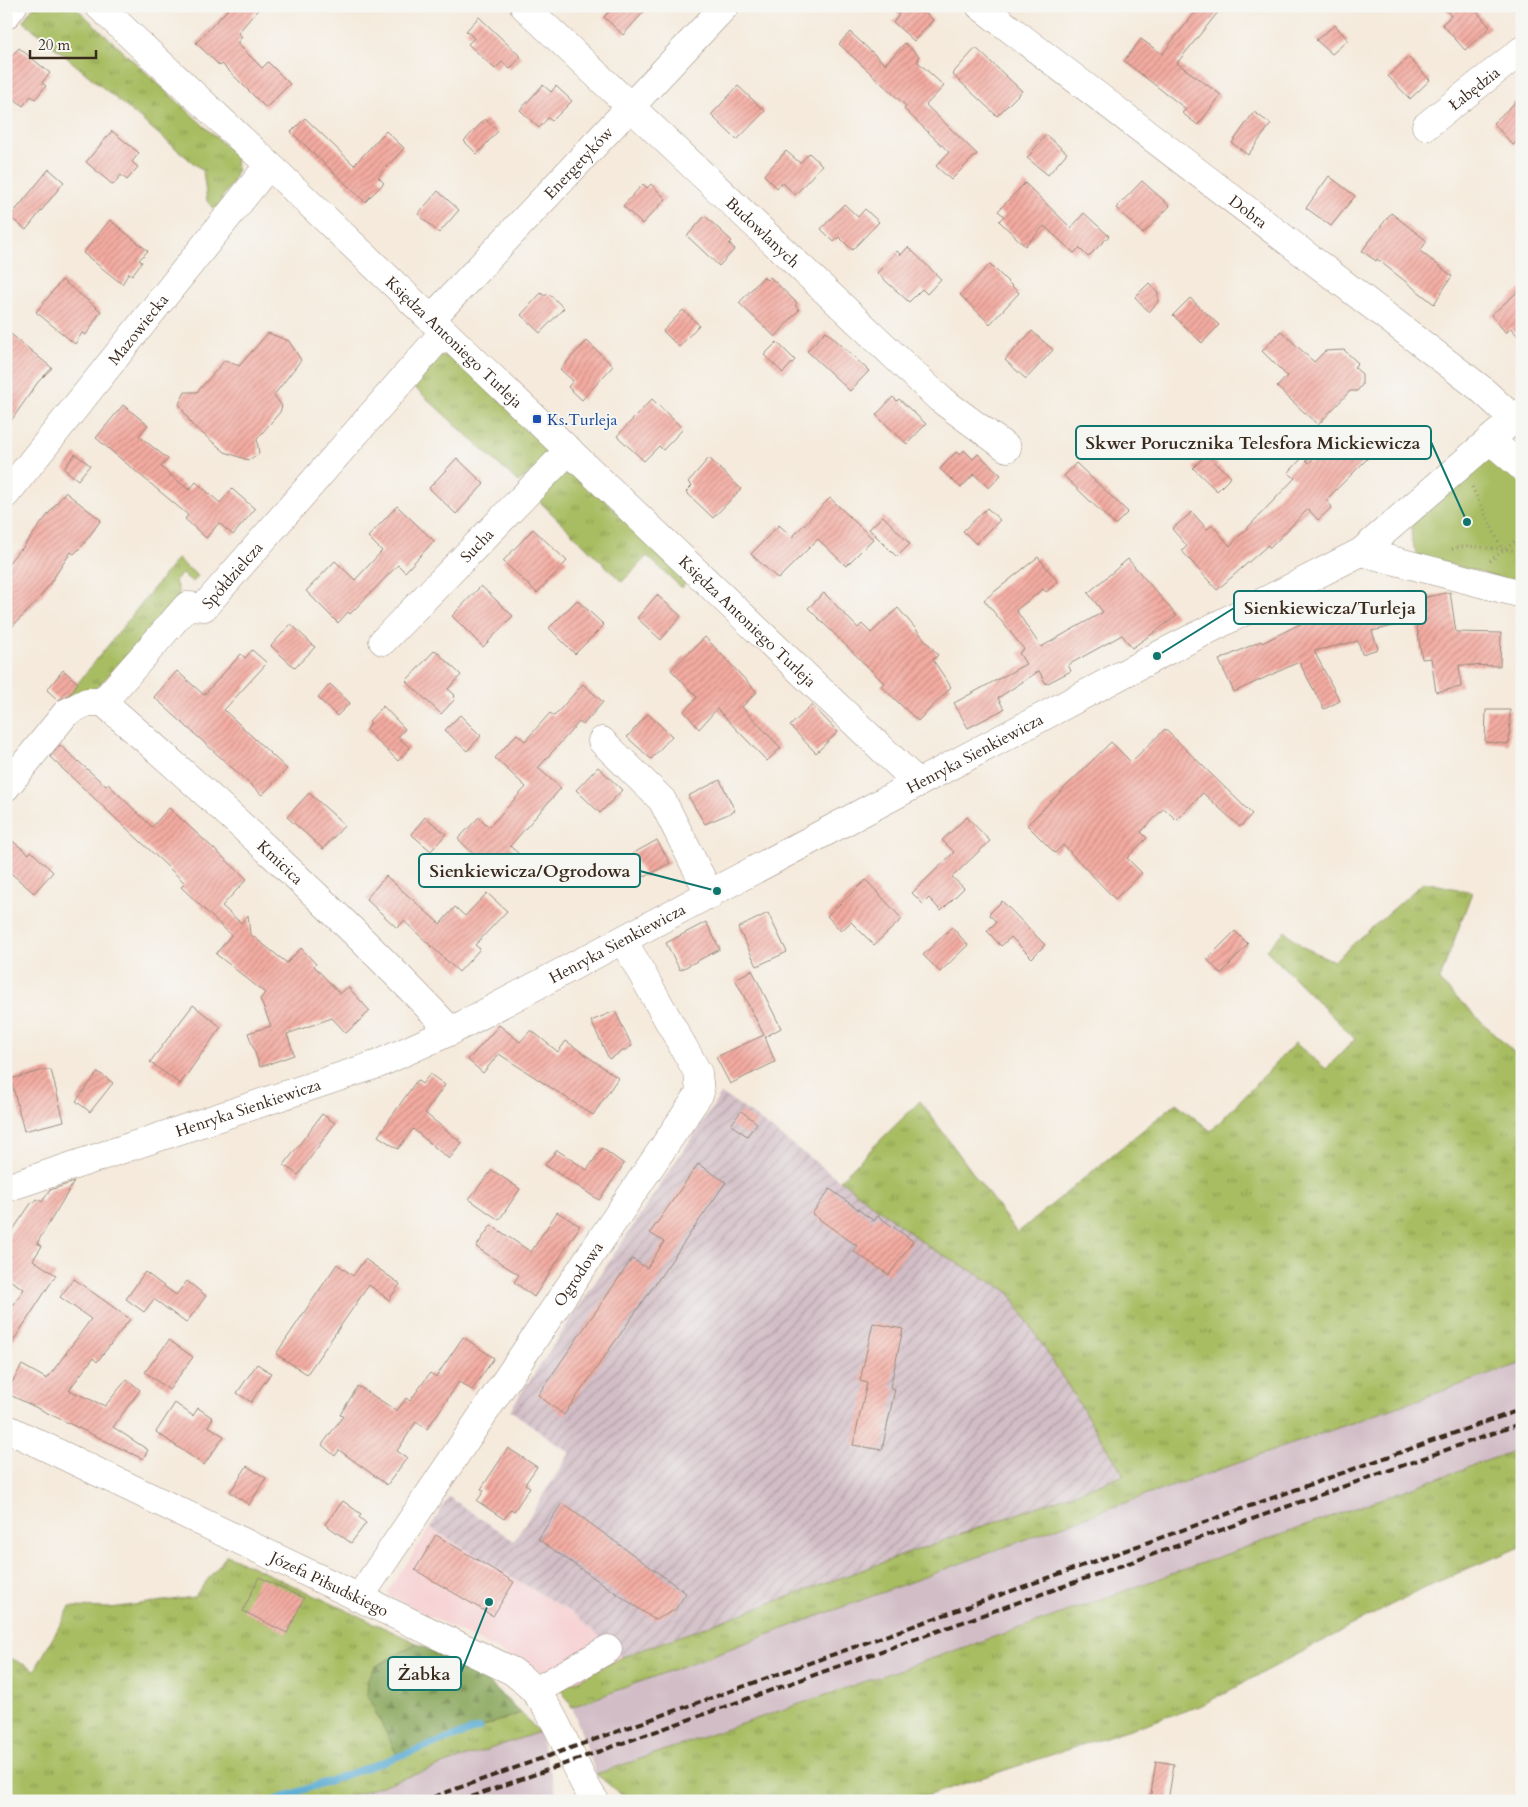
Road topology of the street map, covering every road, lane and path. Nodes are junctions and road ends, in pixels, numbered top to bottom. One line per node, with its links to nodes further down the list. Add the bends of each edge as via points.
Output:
1 (13, 6): 6 (street)
2 (99, 6): 10 (street, Księdza Antoniego Turleja)
3 (524, 6): 8 (street, Budowlanych)
4 (725, 6): 8 (street, Energetyków)
5 (980, 6): 12 (street, Dobra, via 1480,388 1504,410)
6 (6, 15)
7 (1522, 50): 9 (street, Łabędzia)
8 (632, 107): 11 (street, Energetyków); 14 (street, Budowlanych, via 940,399)
9 (1426, 126)
10 (269, 164): 11 (street, Księdza Antoniego Turleja); 18 (street, Mazowiecka)
11 (438, 325): 15 (street, Księdza Antoniego Turleja); 27 (street, Spółdzielcza, via 204,607 188,606)
12 (1517, 416): 13 (street, Henryka Sienkiewicza)
13 (1490, 440): 16 (street); 23 (street, Henryka Sienkiewicza)
14 (1008, 448)
15 (569, 450): 26 (street, Sucha); 29 (street, Księdza Antoniego Turleja)
16 (1522, 467)
17 (1470, 482): 21 (path)
18 (6, 494)
19 (1522, 535): 21 (path)
20 (1448, 550): 21 (path, via 1465,546)
21 (1502, 550): 22 (path); 24 (path, via 1485,565)
22 (1522, 551)
23 (1361, 552): 25 (street); 29 (street, Henryka Sienkiewicza)
24 (1494, 566)
25 (1522, 594)
26 (383, 641)
27 (103, 702): 30 (street, via 86,702 66,713); 33 (street, Kmicica, via 178,767 390,967)
28 (602, 742): 31 (street, via 662,800)
29 (918, 783): 31 (street, Henryka Sienkiewicza)
30 (6, 787)
31 (710, 895): 32 (street, Henryka Sienkiewicza)
32 (623, 940): 33 (street, Henryka Sienkiewicza); 36 (street, Ogrodowa, via 698,1073 700,1093)
33 (451, 1031): 34 (street, Henryka Sienkiewicza, via 378,1064)
34 (6, 1188)
35 (6, 1428): 36 (street, Józefa Piłsudskiego)
36 (359, 1598): 38 (street, Józefa Piłsudskiego, via 512,1671)
37 (608, 1649): 38 (street)
38 (536, 1691): 39 (street, Józefa Piłsudskiego, via 552,1715 579,1775)
39 (595, 1801)

